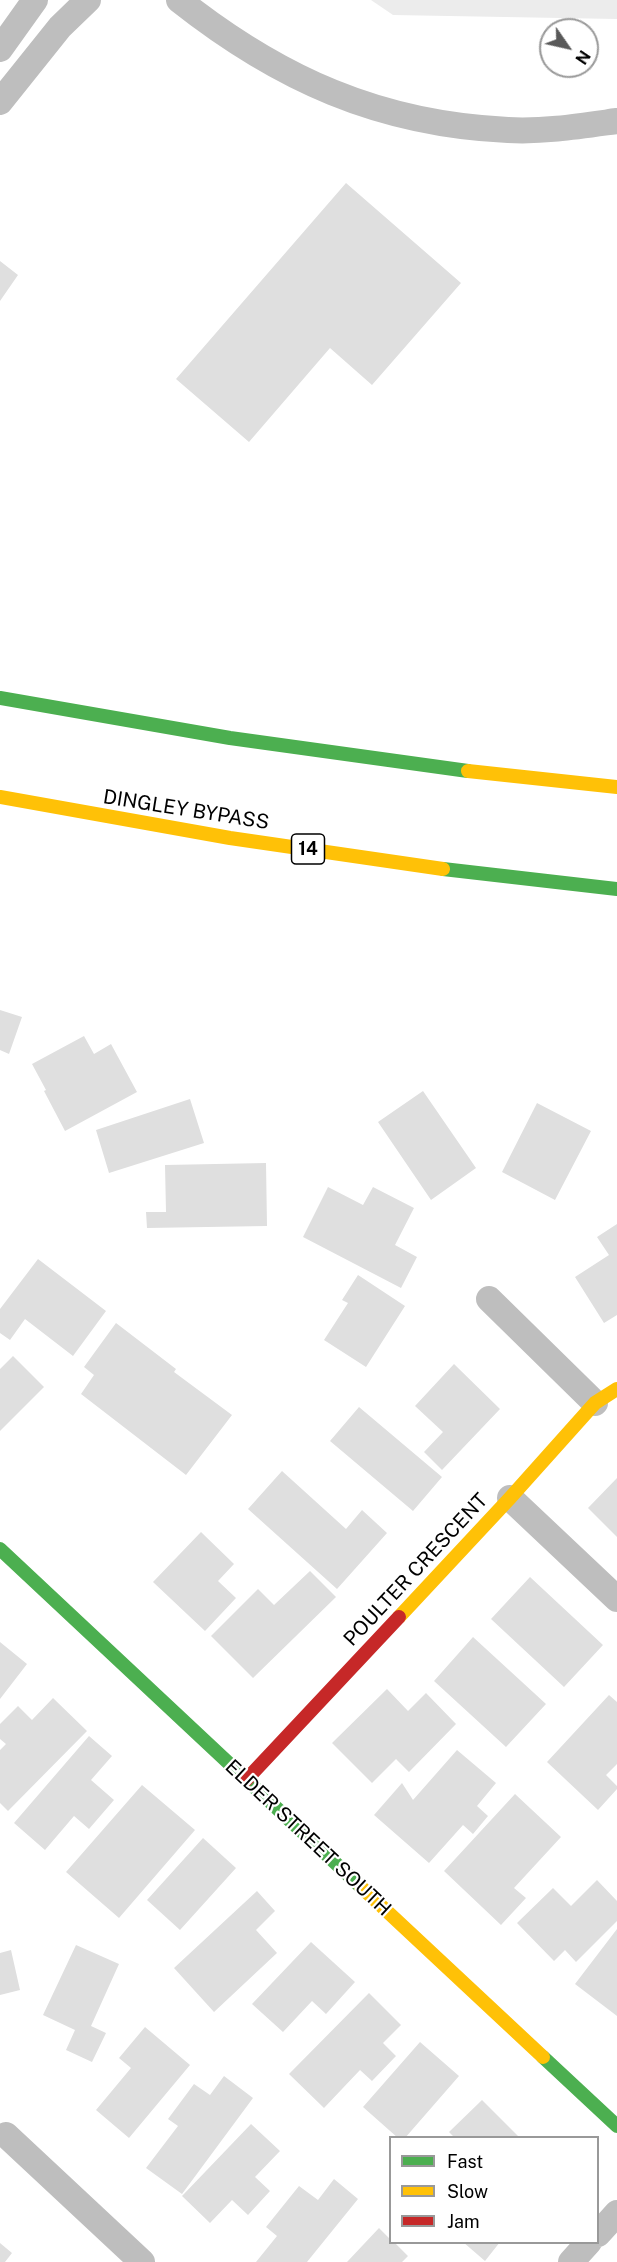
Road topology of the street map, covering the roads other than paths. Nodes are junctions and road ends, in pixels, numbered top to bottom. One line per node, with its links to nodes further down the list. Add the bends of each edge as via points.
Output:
1 (35, 0): 4 (street)
2 (88, 0): 5 (street, via 60,27)
3 (180, 0): 6 (street, via 213,27 274,65 327,91 392,114 509,130)
4 (0, 50)
5 (0, 102)
6 (617, 121)
7 (0, 698): 8 (main road, via 301,749)
8 (617, 787)
9 (0, 797): 10 (main road, DINGLEY BYPASS / 14, via 247,840 514,879)
10 (617, 889)
11 (489, 1299): 13 (street)
12 (617, 1389): 13 (main road, POULTER CRESCENT)
13 (595, 1403): 14 (main road, POULTER CRESCENT)
14 (510, 1498): 16 (street); 17 (main road, POULTER CRESCENT)
15 (0, 1549): 17 (main road, ELDER STREET SOUTH)
16 (617, 1599)
17 (246, 1780): 18 (main road, ELDER STREET SOUTH)
18 (617, 2126)
19 (6, 2134): 23 (street)
20 (617, 2213): 21 (street)
21 (599, 2232)
22 (588, 2244): 24 (street)
23 (142, 2262)
24 (571, 2262)

